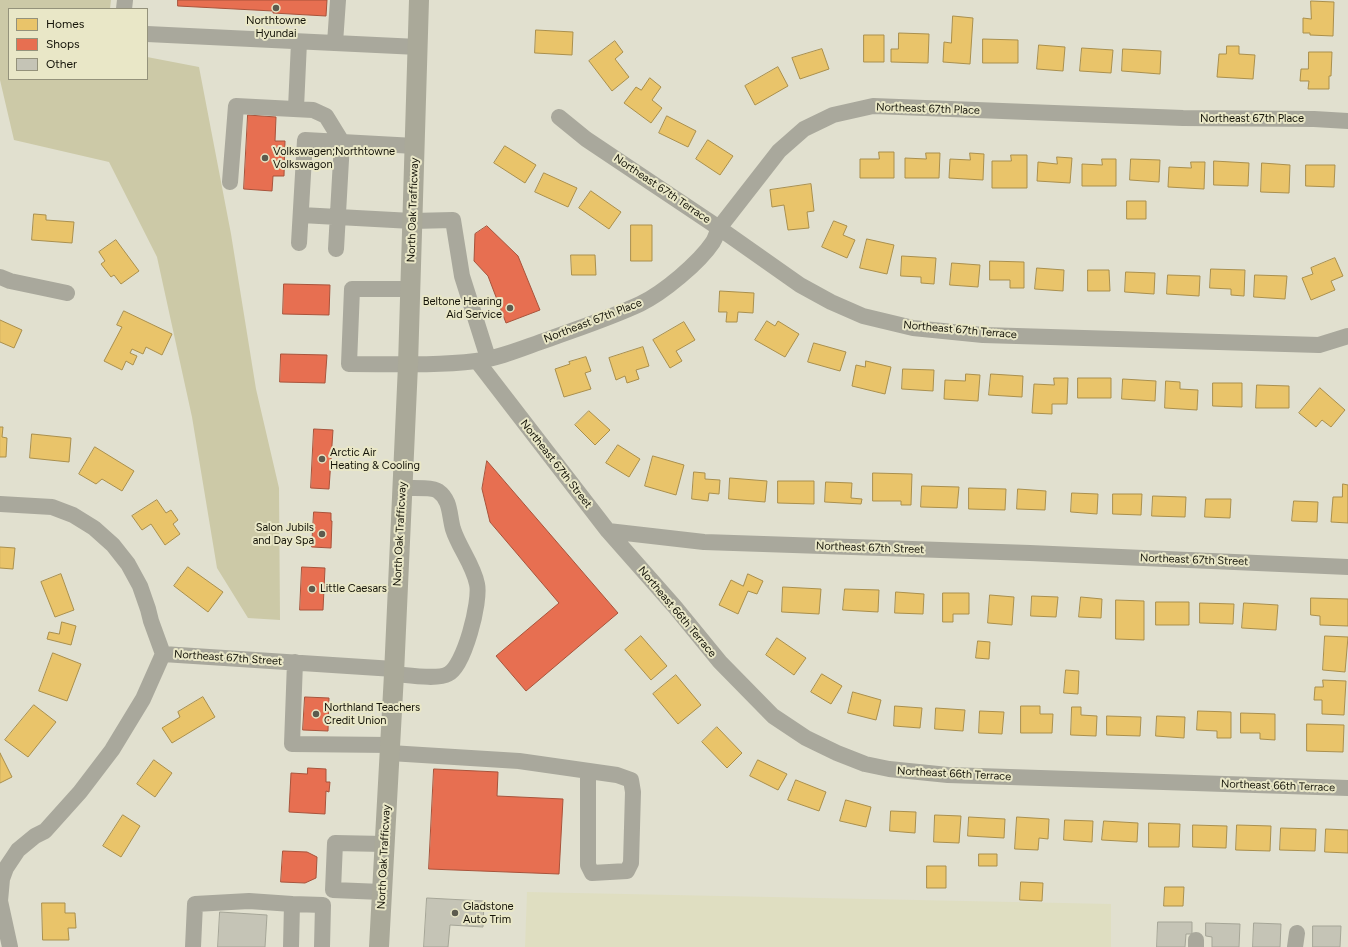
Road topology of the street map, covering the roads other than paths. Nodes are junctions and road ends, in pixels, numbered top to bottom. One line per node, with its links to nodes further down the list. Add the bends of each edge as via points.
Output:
1 (338, 0): 5 (street)
2 (419, 0): 6 (main road, North Oak Trafficway)
3 (148, 34): 4 (street)
4 (299, 42): 5 (street); 7 (street)
5 (335, 43): 6 (street)
6 (418, 47): 11 (main road, North Oak Trafficway)
7 (296, 108): 10 (street, via 313,110 326,116); 12 (street, via 236,106)
8 (559, 116): 16 (street, Northeast 67th Terrace, via 586,139)
9 (1348, 121): 16 (street, Northeast 67th Place, via 1183,118 873,106 833,115 804,129 779,151)
10 (342, 142): 11 (street); 13 (street, via 305,140); 14 (street)
11 (415, 146): 15 (main road, North Oak Trafficway)
12 (230, 182)
13 (301, 214): 14 (street); 17 (street)
14 (337, 217): 15 (street); 18 (street)
15 (412, 221): 20 (main road, North Oak Trafficway); 23 (street, via 453,220 462,276)
16 (720, 228): 22 (street, Northeast 67th Terrace, via 800,285 832,302 863,316 913,328 983,335 1320,345); 23 (street, Northeast 67th Place, via 713,242 686,271 641,304 577,329)
17 (299, 243)
18 (336, 248)
19 (0, 277): 21 (street)
20 (410, 289): 24 (main road, North Oak Trafficway); 24 (street, Northeast 67th Place, via 352,289 349,364)
21 (67, 293)
22 (1348, 336)
23 (483, 360): 24 (street, Northeast 67th Place); 27 (street, Northeast 67th Street)
24 (408, 365): 25 (main road, North Oak Trafficway)
25 (403, 488): 31 (main road, North Oak Trafficway); 31 (street, Northeast 67th Street, via 437,489 445,496 453,529 471,565 478,586 477,605 466,645 454,669 441,677)
26 (0, 504): 29 (street, Northeast 67th Street, via 52,507 73,515 94,528 113,545 128,564 140,586)
27 (608, 531): 28 (street, Northeast 67th Street, via 704,542); 34 (street, Northeast 66th Terrace, via 720,662 773,716 806,738 865,764 948,775)
28 (1348, 567)
29 (163, 654): 30 (street, Northeast 67th Street); 38 (street, via 143,699 112,750 80,792 45,831 18,850 6,868 1,884 0,901)
30 (295, 662): 31 (street, Northeast 67th Street); 32 (street, via 292,744)
31 (394, 671): 32 (main road, North Oak Trafficway)
32 (390, 749): 33 (street, via 519,761); 35 (main road, North Oak Trafficway)
33 (588, 771): 33 (street, via 617,775 631,780 631,863 627,871 592,873 588,865)
34 (1348, 788)
35 (384, 844): 36 (main road, North Oak Trafficway); 36 (street, via 335,843 333,890)
36 (382, 892): 42 (main road, North Oak Trafficway)
37 (292, 904): 39 (street, via 249,901 195,904); 40 (street); 41 (street, via 323,905)
38 (10, 947)
39 (193, 947)
40 (291, 947)
41 (322, 947)
42 (379, 947)

